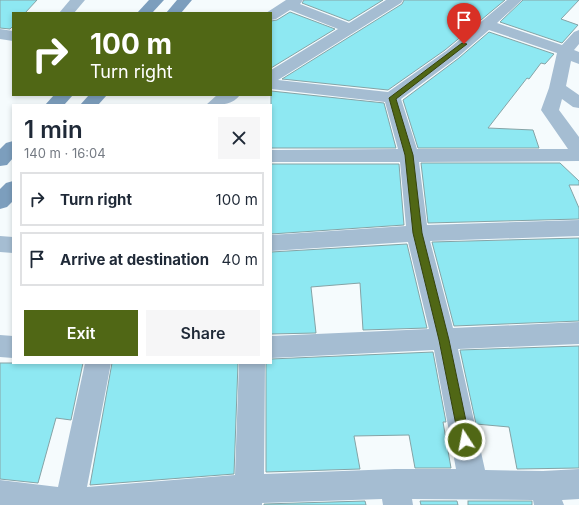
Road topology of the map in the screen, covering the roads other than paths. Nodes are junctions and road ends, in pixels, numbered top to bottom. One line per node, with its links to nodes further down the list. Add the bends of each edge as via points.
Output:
1 (78, 0): 7 (street)
2 (157, 0): 8 (main road)
3 (185, 0): 9 (main road)
4 (396, 0): 12 (street)
5 (515, 0): 11 (street)
6 (293, 2): 10 (street); 12 (street)
7 (67, 12)
8 (145, 12)
9 (174, 12)
10 (272, 15)
11 (487, 24): 16 (street); 22 (street, via 452,54)
12 (351, 29): 17 (street)
13 (0, 34): 14 (street)
14 (12, 36)
15 (579, 36): 16 (street)
16 (572, 55): 19 (street)
17 (272, 76)
18 (272, 84): 22 (street)
19 (557, 88): 23 (street); 27 (street, via 550,110)
20 (63, 96): 24 (main road)
21 (97, 96): 25 (main road)
22 (392, 98): 28 (street)
23 (579, 102)
24 (55, 104)
25 (90, 104)
26 (12, 148): 31 (main road)
27 (579, 151)
28 (409, 155): 29 (street); 30 (street); 35 (street)
29 (579, 155)
30 (272, 156)
31 (0, 160)
32 (12, 189): 33 (main road)
33 (0, 202)
34 (579, 228): 35 (street)
35 (417, 233): 36 (street); 40 (street)
36 (272, 243)
37 (0, 244): 38 (street)
38 (12, 245)
39 (579, 333): 40 (street)
40 (444, 340): 43 (street); 46 (street)
41 (0, 346): 42 (street)
42 (12, 347)
43 (272, 347)
44 (98, 364): 52 (street)
45 (252, 364): 51 (street)
46 (473, 484): 49 (street); 50 (street)
47 (579, 484): 50 (street)
48 (0, 495): 52 (street)
49 (397, 495): 51 (street)
50 (546, 495)
51 (247, 497): 52 (street)
52 (69, 504)

